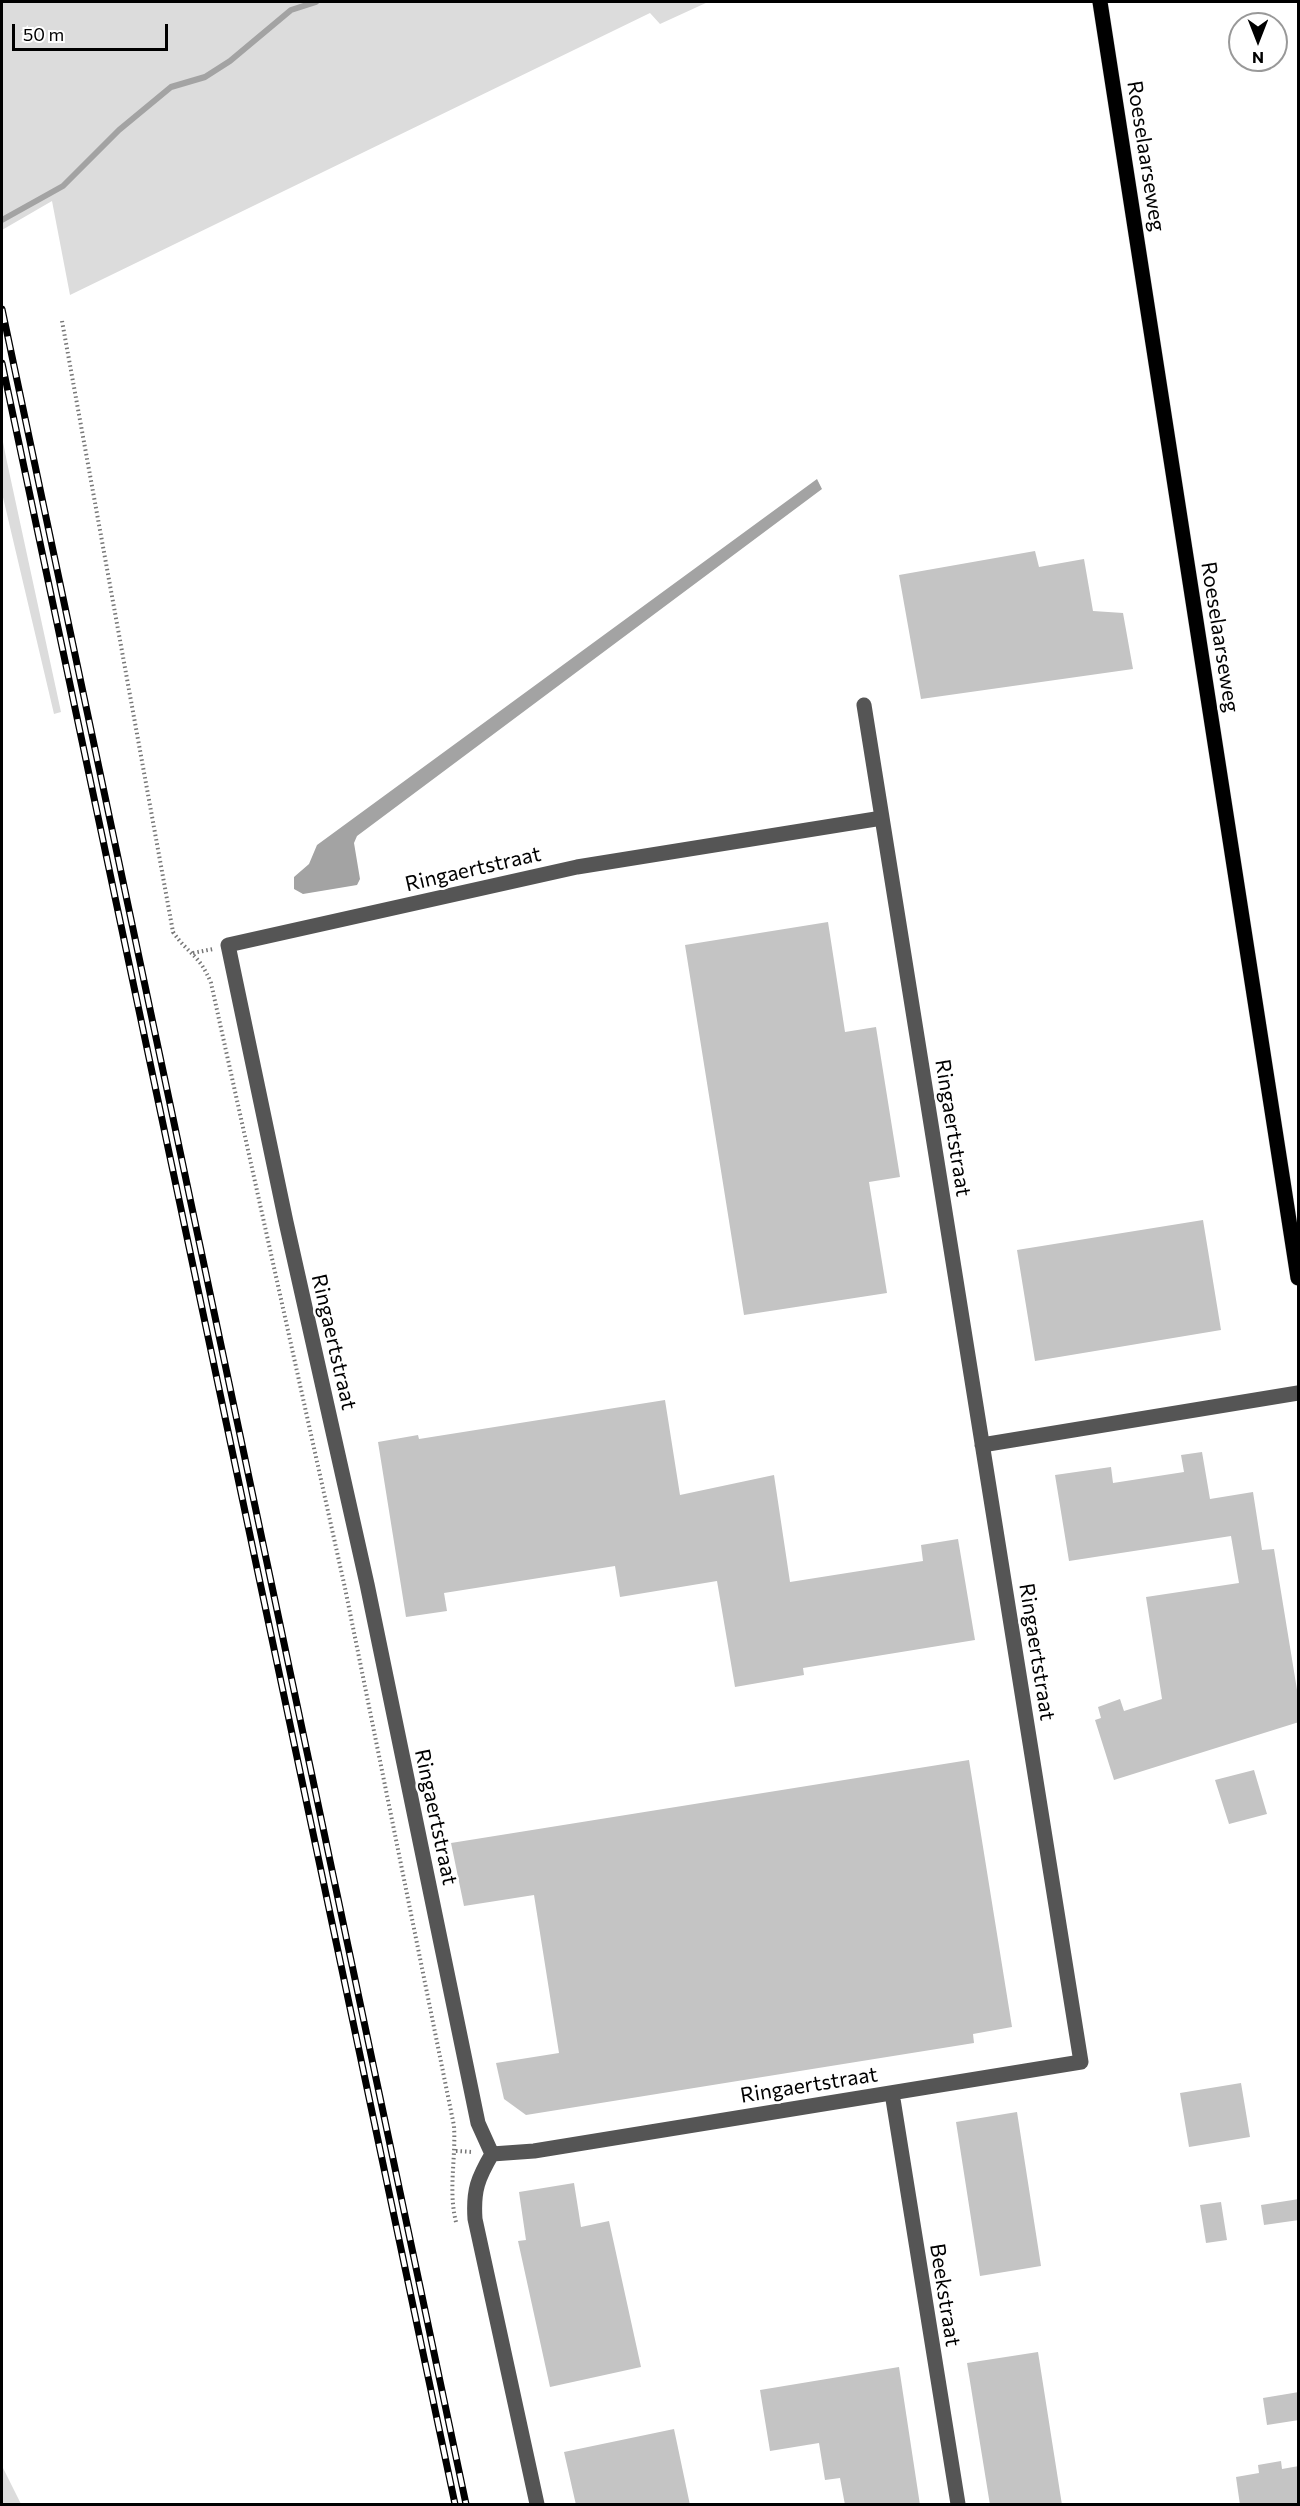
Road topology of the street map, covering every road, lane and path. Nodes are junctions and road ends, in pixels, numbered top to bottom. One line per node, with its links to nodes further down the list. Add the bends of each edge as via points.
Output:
1 (1100, 2): 5 (main road, Roeselaarseweg)
2 (62, 321): 10 (path, via 173,932 204,966 211,983 345,1588 454,2126 456,2151 451,2187)
3 (864, 705): 4 (street, Ringaertstraat)
4 (882, 818): 7 (street, Ringaertstraat); 9 (street, Ringaertstraat, via 578,867 228,945 367,1584 478,2123)
5 (1299, 1278)
6 (1299, 1393): 7 (street)
7 (982, 1444): 8 (street, Ringaertstraat, via 1081,2062)
8 (892, 2093): 9 (street, Ringaertstraat, via 534,2151); 12 (street, Beekstraat)
9 (492, 2154): 11 (street, via 473,2197 475,2219)
10 (456, 2224)
11 (537, 2505)
12 (958, 2505)

